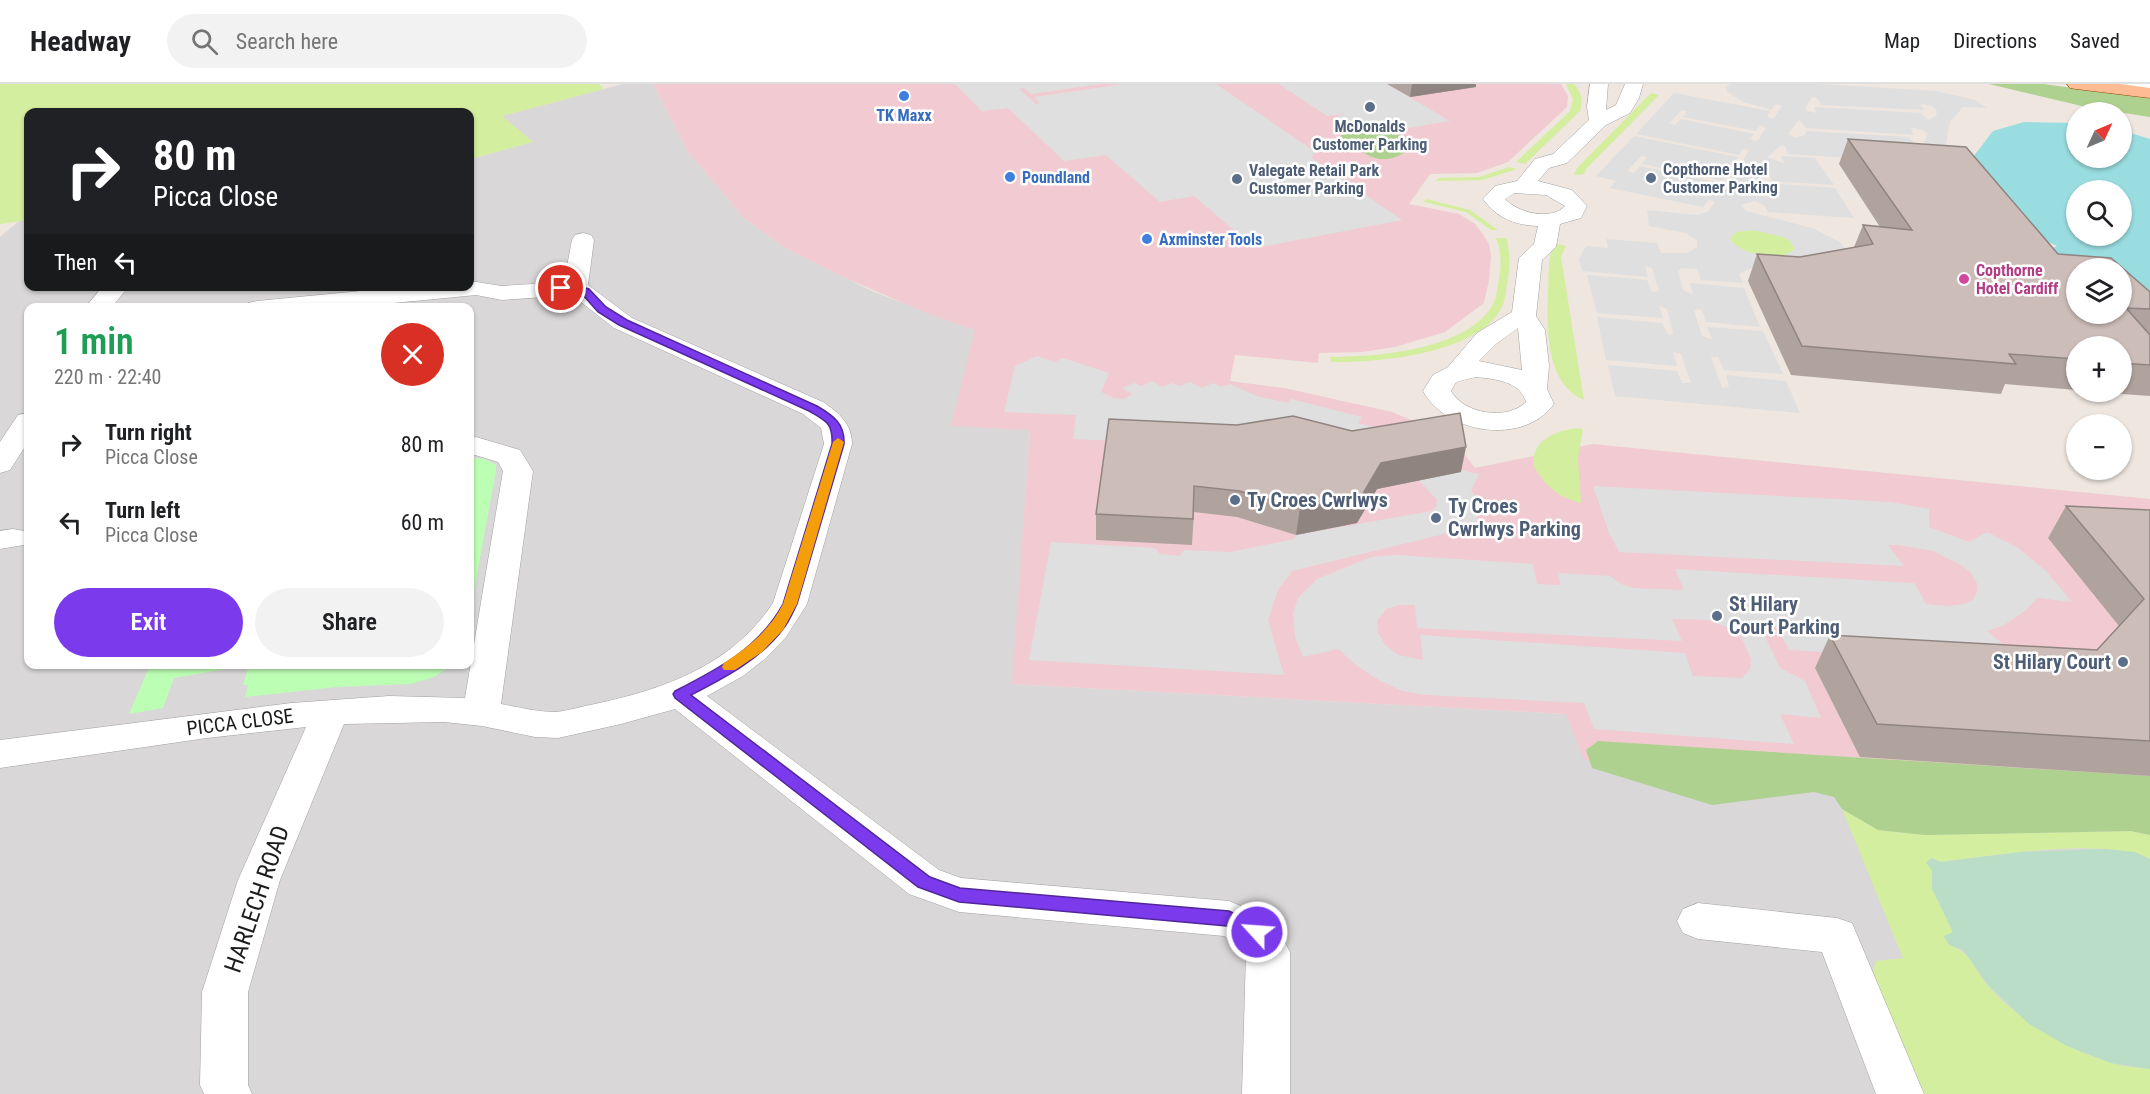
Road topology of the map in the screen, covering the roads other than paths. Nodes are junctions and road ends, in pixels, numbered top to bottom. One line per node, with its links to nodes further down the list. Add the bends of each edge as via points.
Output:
1 (2076, 84): 6 (main road)
2 (2127, 84): 5 (street)
3 (1638, 85): 7 (street, via 1623,109)
4 (1594, 88): 7 (street)
5 (2150, 88)
6 (2150, 93)
7 (1599, 121): 8 (street)
8 (1560, 159): 9 (street, via 1542,163); 10 (street, via 1565,167)
9 (1523, 187): 10 (street); 11 (street, via 1502,190 1494,199)
10 (1554, 191): 12 (street, via 1576,206 1573,213)
11 (1512, 213): 12 (street); 14 (street, via 1517,242)
12 (1550, 219): 14 (street, via 1545,247)
13 (583, 240): 16 (street)
14 (1531, 258): 21 (street)
15 (474, 288): 16 (street, via 502,293)
16 (575, 288): 27 (street, PICCA CLOSE, via 585,291 623,323 813,408 839,431 790,604 778,627 718,675)
17 (112, 291): 19 (street)
18 (443, 291): 20 (street)
19 (102, 303)
20 (312, 303)
21 (1524, 316): 22 (street, via 1504,324 1472,351); 23 (street, via 1532,330)
22 (1458, 371): 23 (street, via 1476,369 1509,375); 23 (street, via 1439,383 1437,392 1446,405 1475,418 1523,418 1540,405)
23 (1534, 389)
24 (24, 427): 26 (street)
25 (474, 446): 29 (street, via 510,456 518,471)
26 (0, 464)
27 (680, 694): 29 (street, PICCA CLOSE, via 626,711 553,725); 33 (street, via 924,882 959,895 1229,919 1257,932 1268,952)
28 (331, 712): 29 (street, PICCA CLOSE, via 419,707); 30 (street, PICCA CLOSE); 32 (street, HARLECH ROAD, via 259,880 225,992 224,1085)
29 (481, 713)
30 (0, 754)
31 (1698, 921): 34 (street, via 1837,936)
32 (228, 1094)
33 (1266, 1094)
34 (1900, 1094)

